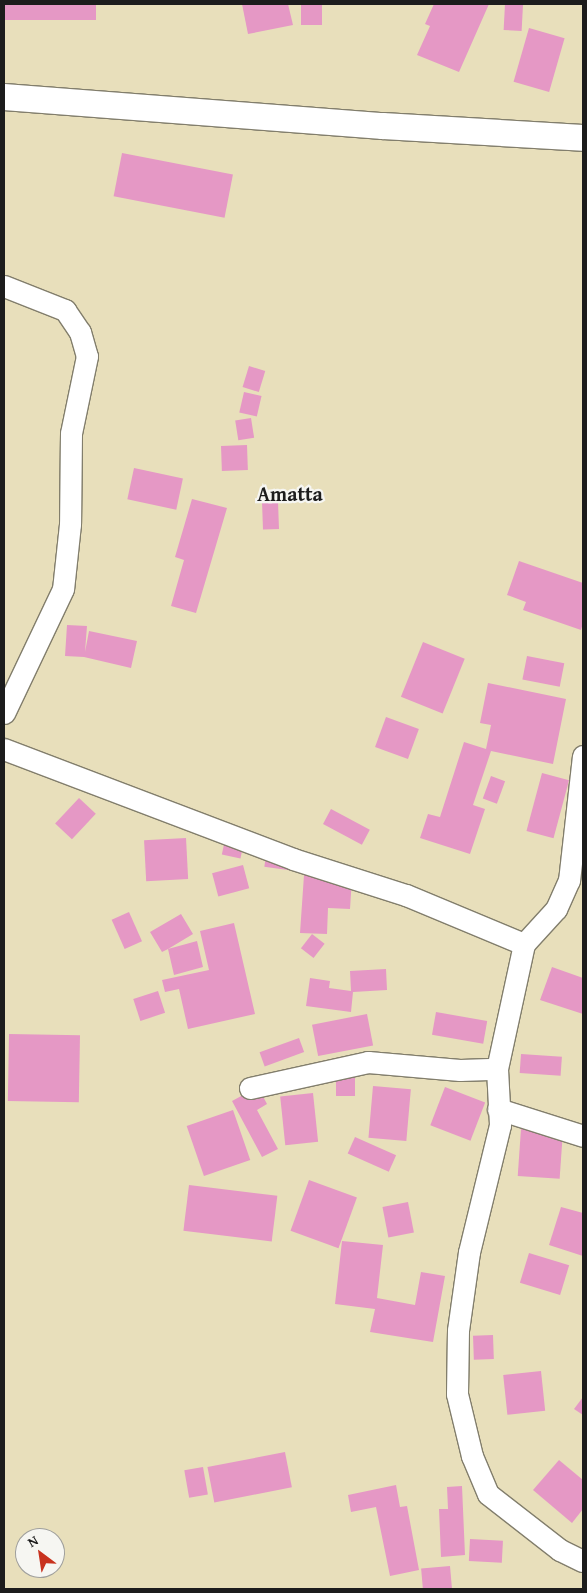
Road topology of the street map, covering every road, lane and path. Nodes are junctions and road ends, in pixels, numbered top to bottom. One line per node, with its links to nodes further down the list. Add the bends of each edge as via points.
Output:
1 (4, 96): 2 (street, via 383,126)
2 (583, 138)
3 (4, 286): 4 (street, via 65,310 80,332 87,356 71,433 70,524 62,589)
4 (4, 713)
5 (4, 749): 8 (street, via 293,859 406,895)
6 (583, 756): 7 (street)
7 (579, 828): 8 (street, via 569,880 556,909)
8 (524, 944): 9 (street)
9 (497, 1069): 10 (street, via 460,1070 368,1062); 11 (street)
10 (250, 1088)
11 (498, 1109): 12 (street); 13 (street, via 500,1125 469,1252 458,1330 457,1394 472,1456 488,1494 560,1550)
12 (583, 1136)
13 (583, 1561)

